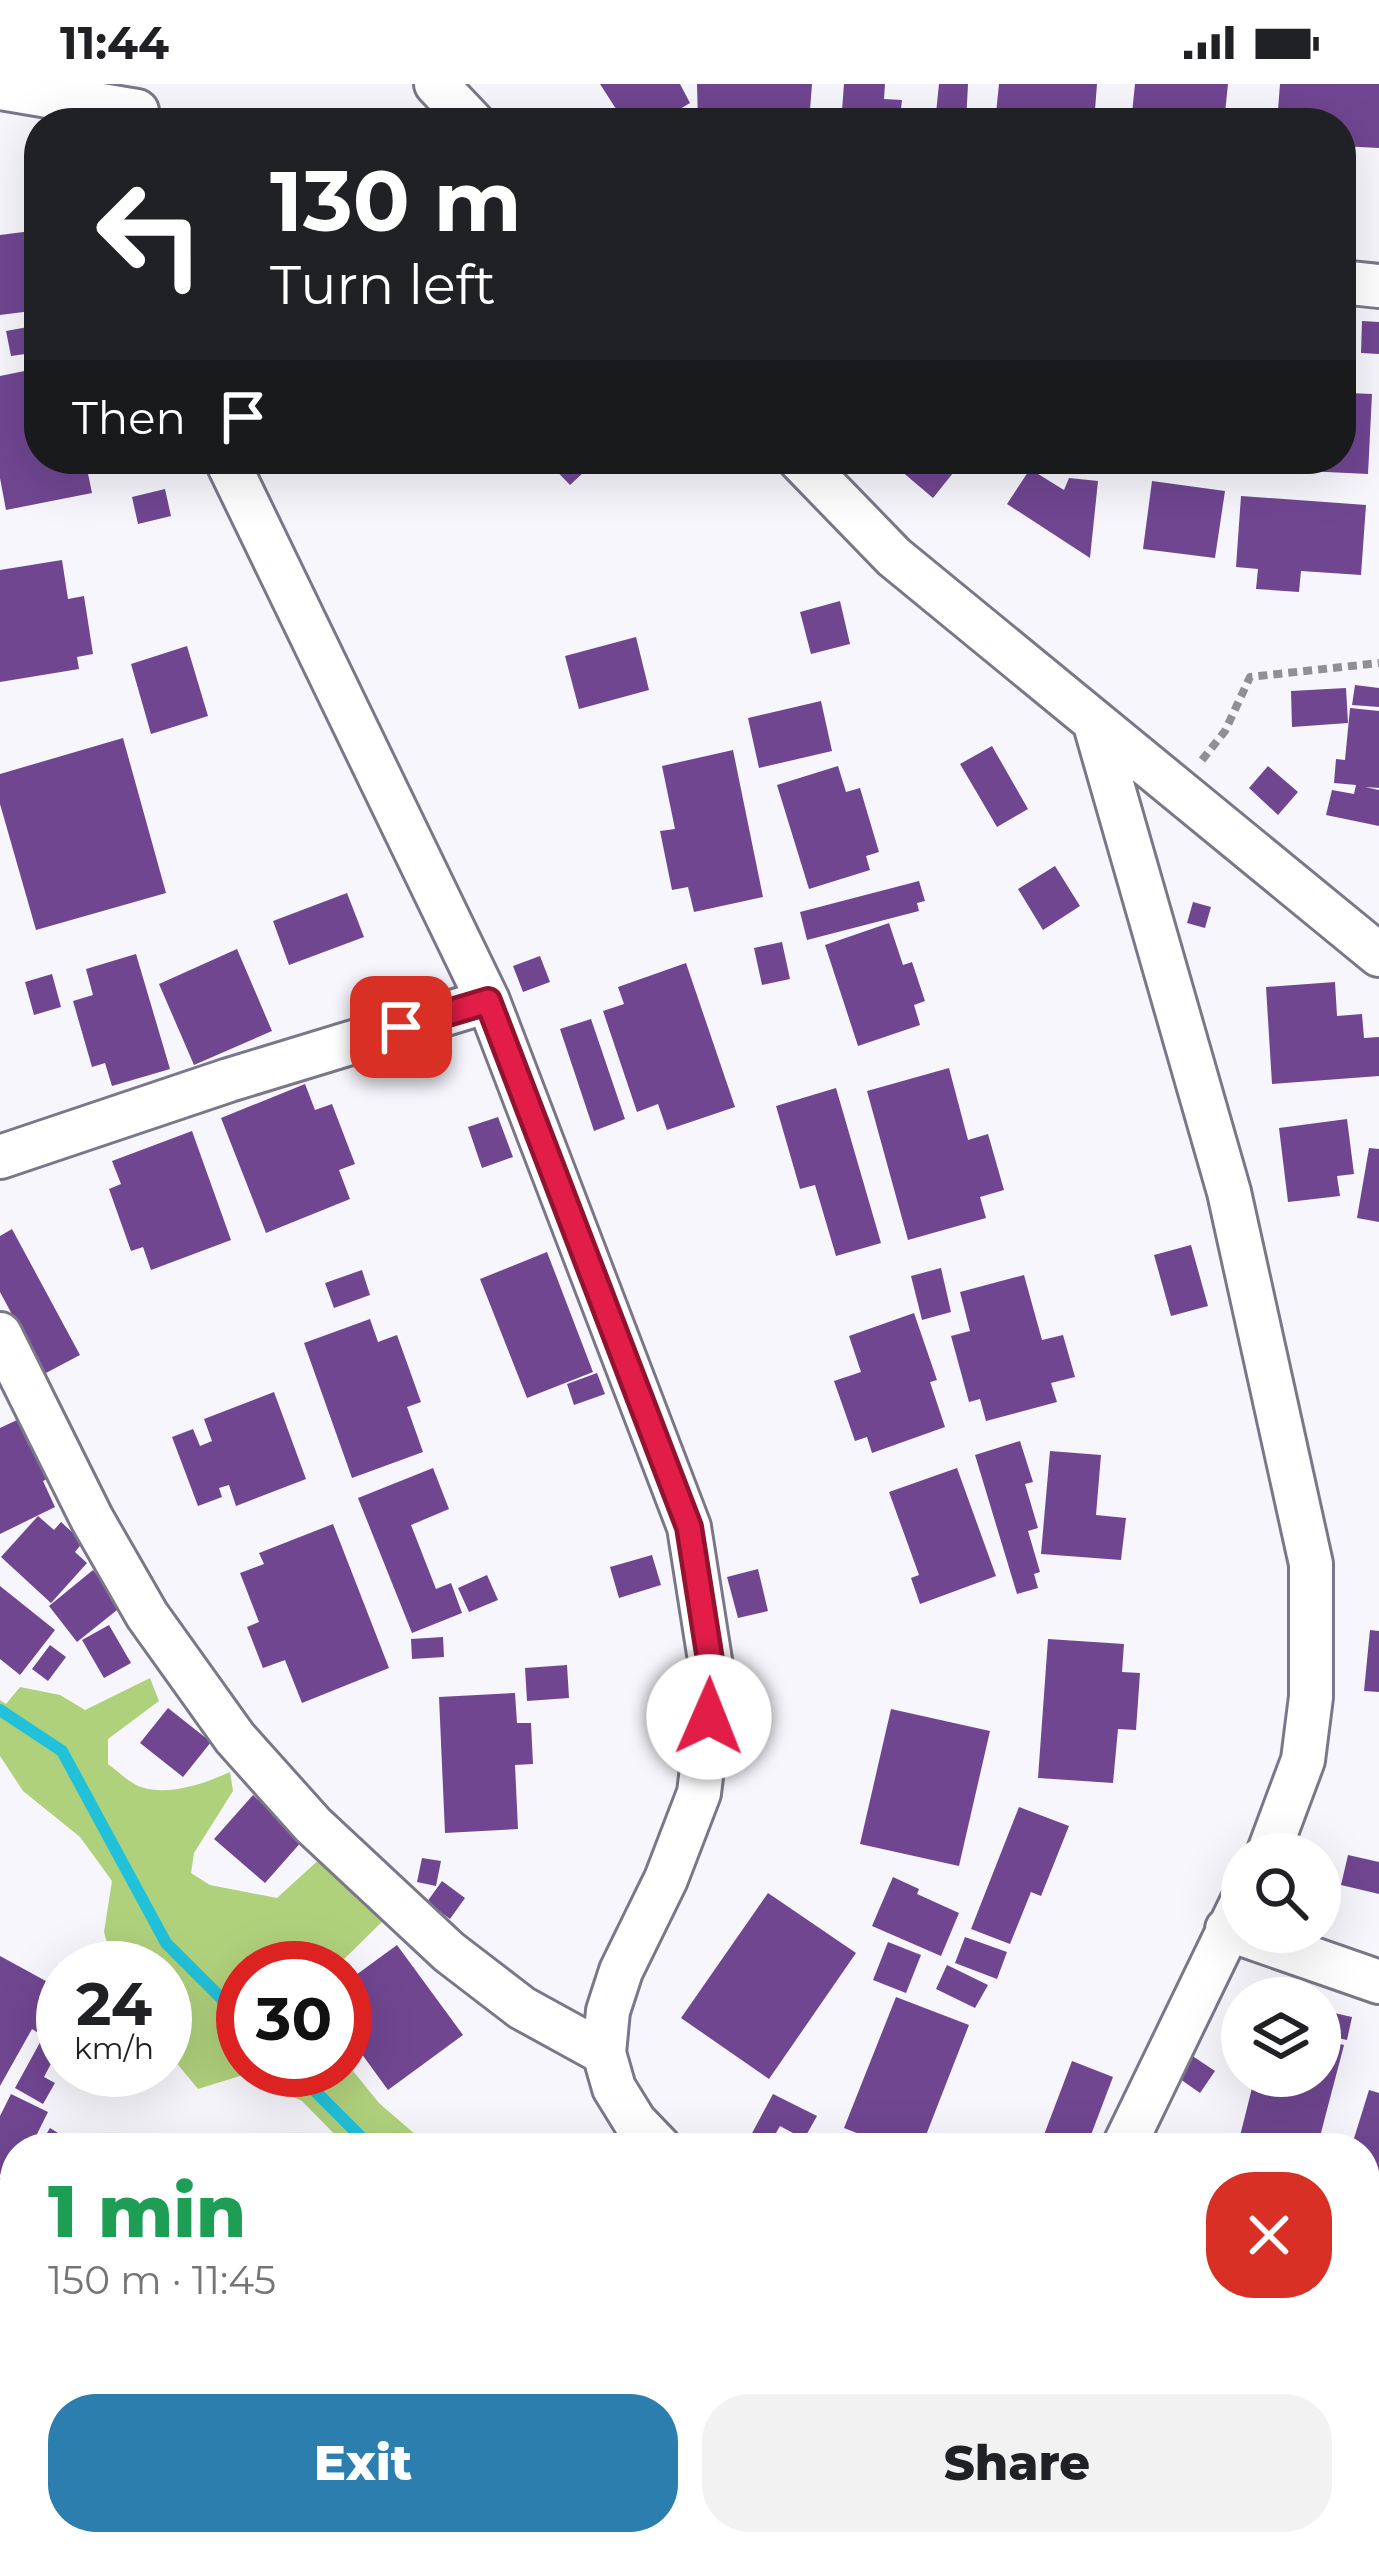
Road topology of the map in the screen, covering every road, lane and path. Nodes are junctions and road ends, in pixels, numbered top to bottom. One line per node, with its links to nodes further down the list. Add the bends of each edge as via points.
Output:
1 (436, 84): 4 (street)
2 (0, 88): 3 (street)
3 (144, 106)
4 (459, 108)
5 (233, 474): 12 (street)
6 (814, 474): 8 (street, via 894,557)
7 (1379, 663): 9 (path, via 1250,677 1225,731)
8 (1094, 721): 9 (street); 15 (street, via 1228,1192 1311,1564 1303,1760)
9 (1178, 789): 10 (street)
10 (1362, 924): 11 (street)
11 (1379, 955)
12 (488, 1001): 13 (street); 19 (street, via 689,1527 713,1679 699,1792 621,1971)
13 (0, 1157)
14 (0, 1334): 19 (street, via 147,1615 235,1738 448,1952 522,2008)
15 (1276, 1833)
16 (1221, 1945): 21 (street)
17 (1316, 1953): 18 (street)
18 (1379, 1982)
19 (604, 2053): 20 (street, via 614,2088)
20 (645, 2133)
21 (1131, 2133)

